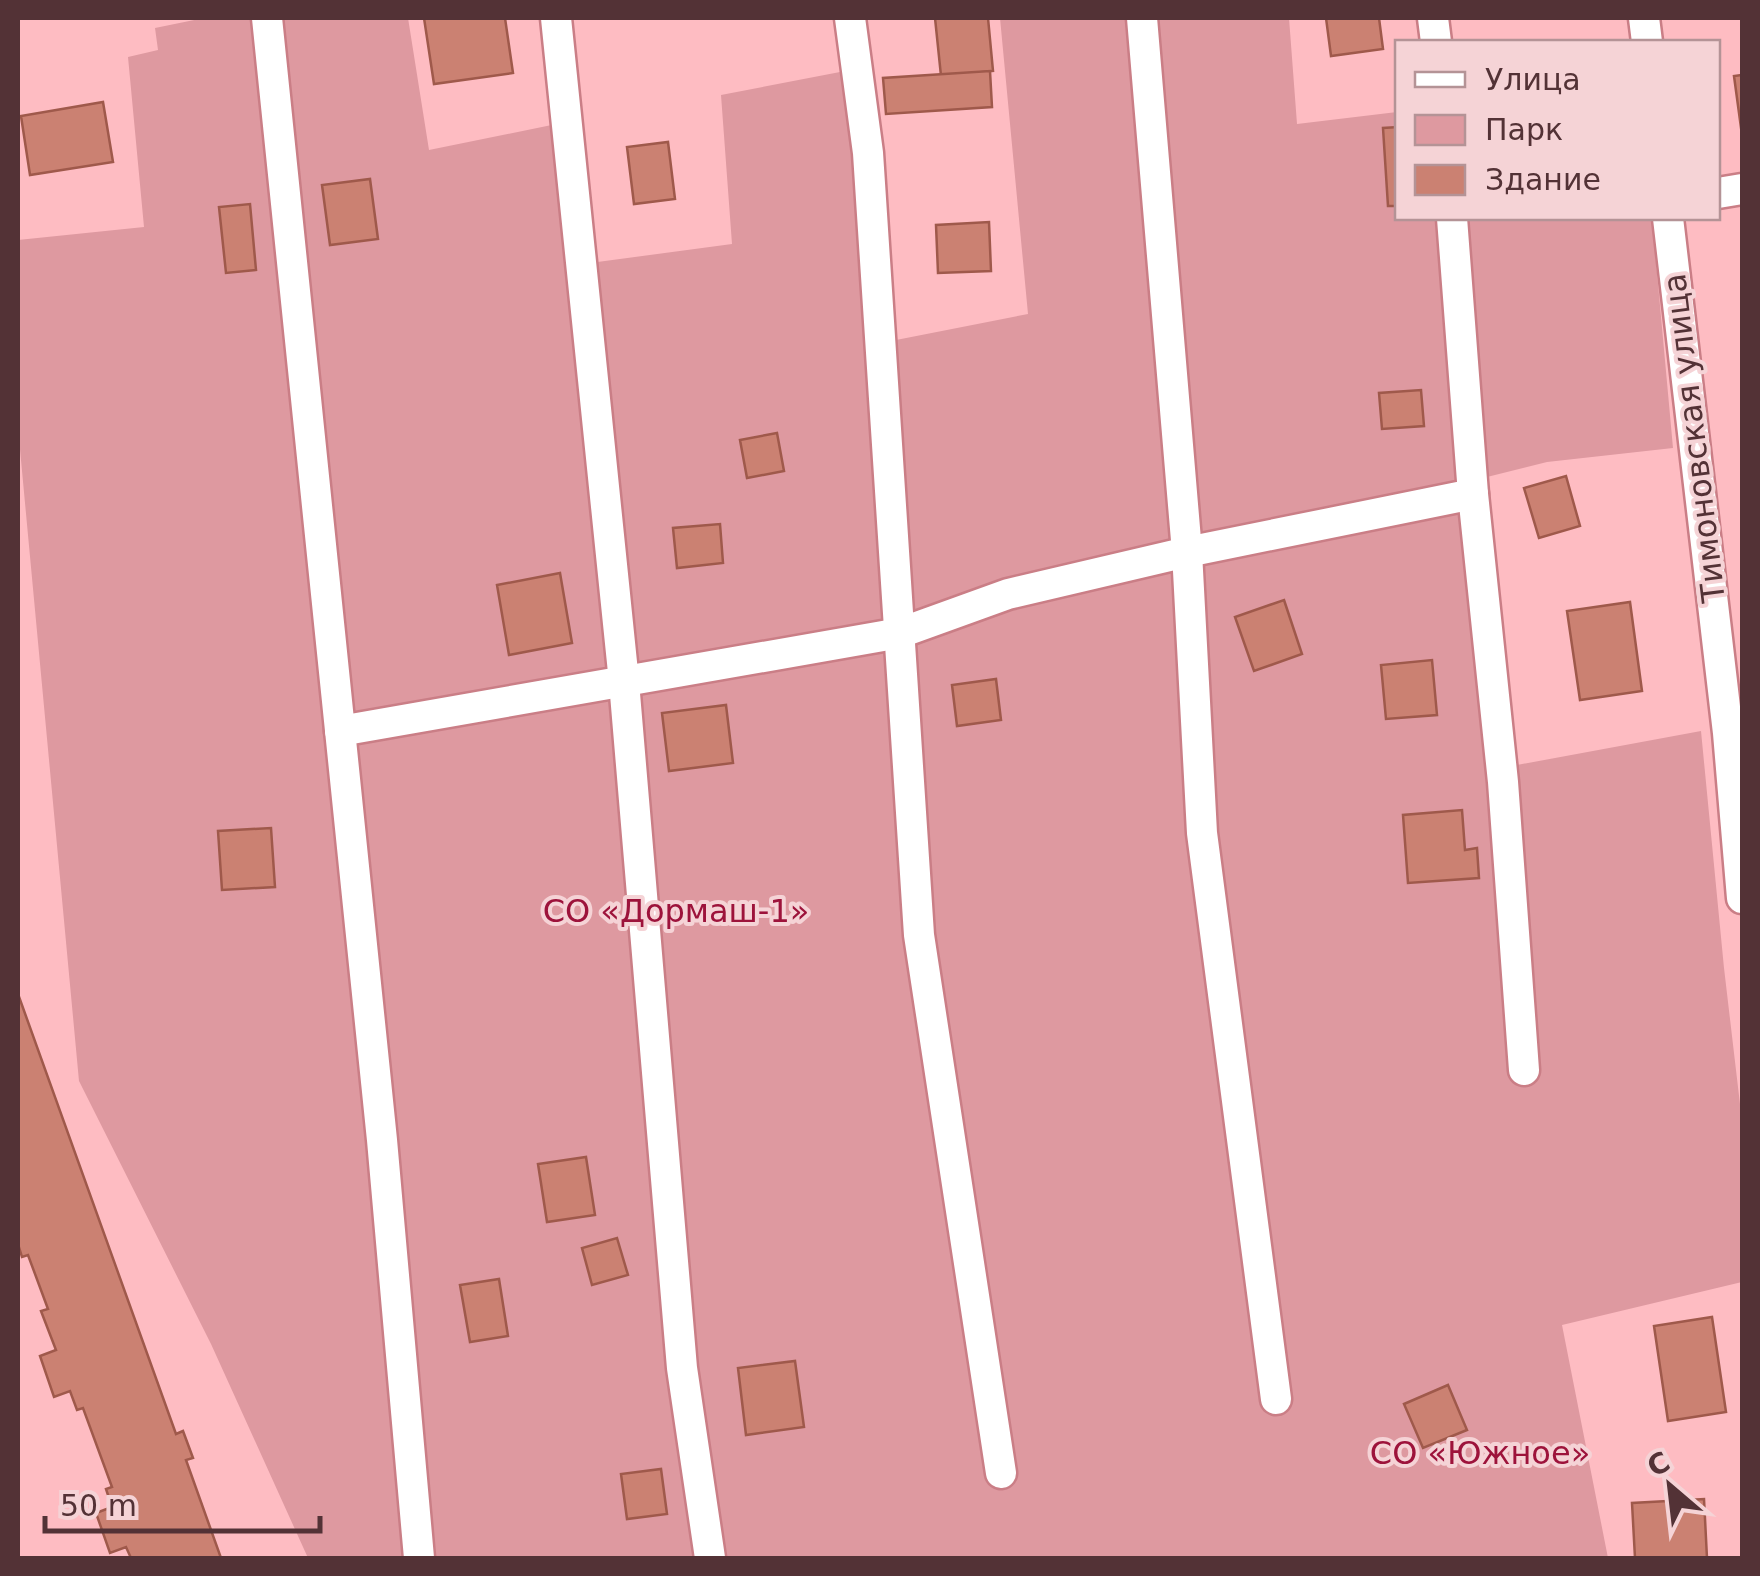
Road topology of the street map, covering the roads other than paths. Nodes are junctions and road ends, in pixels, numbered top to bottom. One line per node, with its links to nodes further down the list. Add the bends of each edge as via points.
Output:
1 (267, 18): 11 (street)
2 (556, 18): 10 (street)
3 (850, 18): 9 (street, via 868,152)
4 (1142, 18): 8 (street)
5 (1452, 220): 7 (street)
6 (1668, 220): 12 (street, Тимоновская улица)
7 (1474, 494): 8 (street); 14 (street)
8 (1187, 552): 9 (street, via 1008,594); 15 (street, via 1202,833)
9 (900, 633): 10 (street); 16 (street, via 919,935)
10 (624, 682): 11 (street); 18 (street, via 682,1368)
11 (340, 731): 17 (street)
12 (1735, 732): 13 (street, Тимоновская улица)
13 (1742, 898)
14 (1524, 1070)
15 (1276, 1399)
16 (1001, 1473)
17 (418, 1558)
18 (710, 1558)

